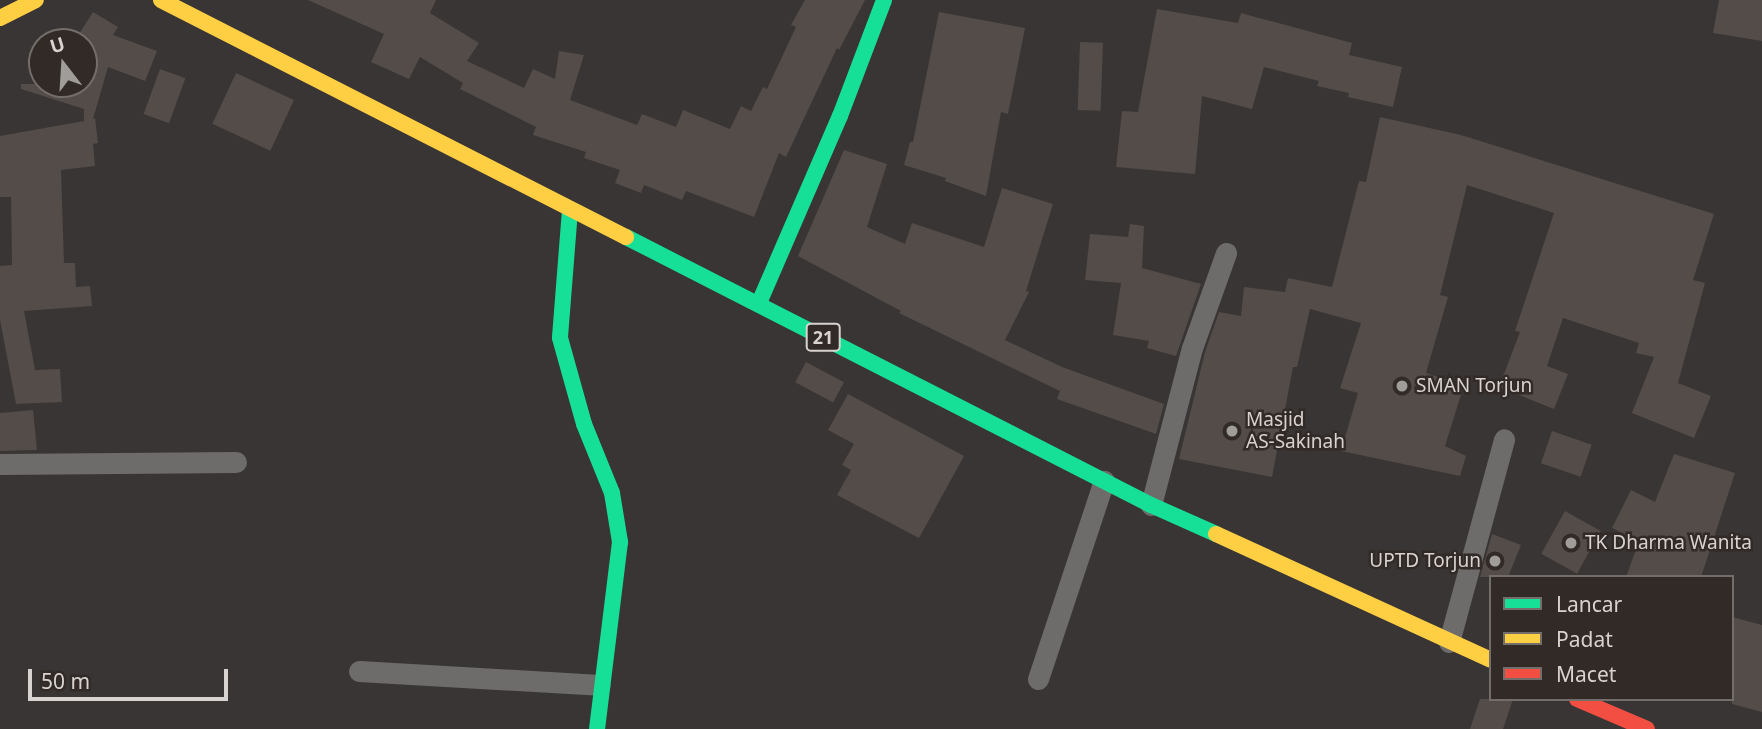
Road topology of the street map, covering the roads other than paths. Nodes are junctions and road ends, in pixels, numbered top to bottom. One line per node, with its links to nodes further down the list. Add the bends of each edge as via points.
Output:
1 (36, 0): 4 (main road)
2 (884, 0): 7 (main road)
3 (172, 2): 5 (main road, 21)
4 (0, 18)
5 (570, 210): 7 (main road, 21); 17 (main road, via 560,338 584,425 612,493 620,542)
6 (1226, 253): 12 (street, via 1192,348)
7 (759, 303): 11 (main road, 21)
8 (1504, 439): 13 (street)
9 (236, 462): 10 (street)
10 (0, 464)
11 (1104, 481): 12 (main road, 21); 16 (street)
12 (1151, 505): 13 (main road, 21)
13 (1449, 642): 14 (main road, 21)
14 (1489, 659)
15 (359, 671): 17 (street)
16 (1038, 679)
17 (600, 685): 19 (main road)
18 (1582, 701): 20 (main road)
19 (597, 729)
20 (1647, 729)

